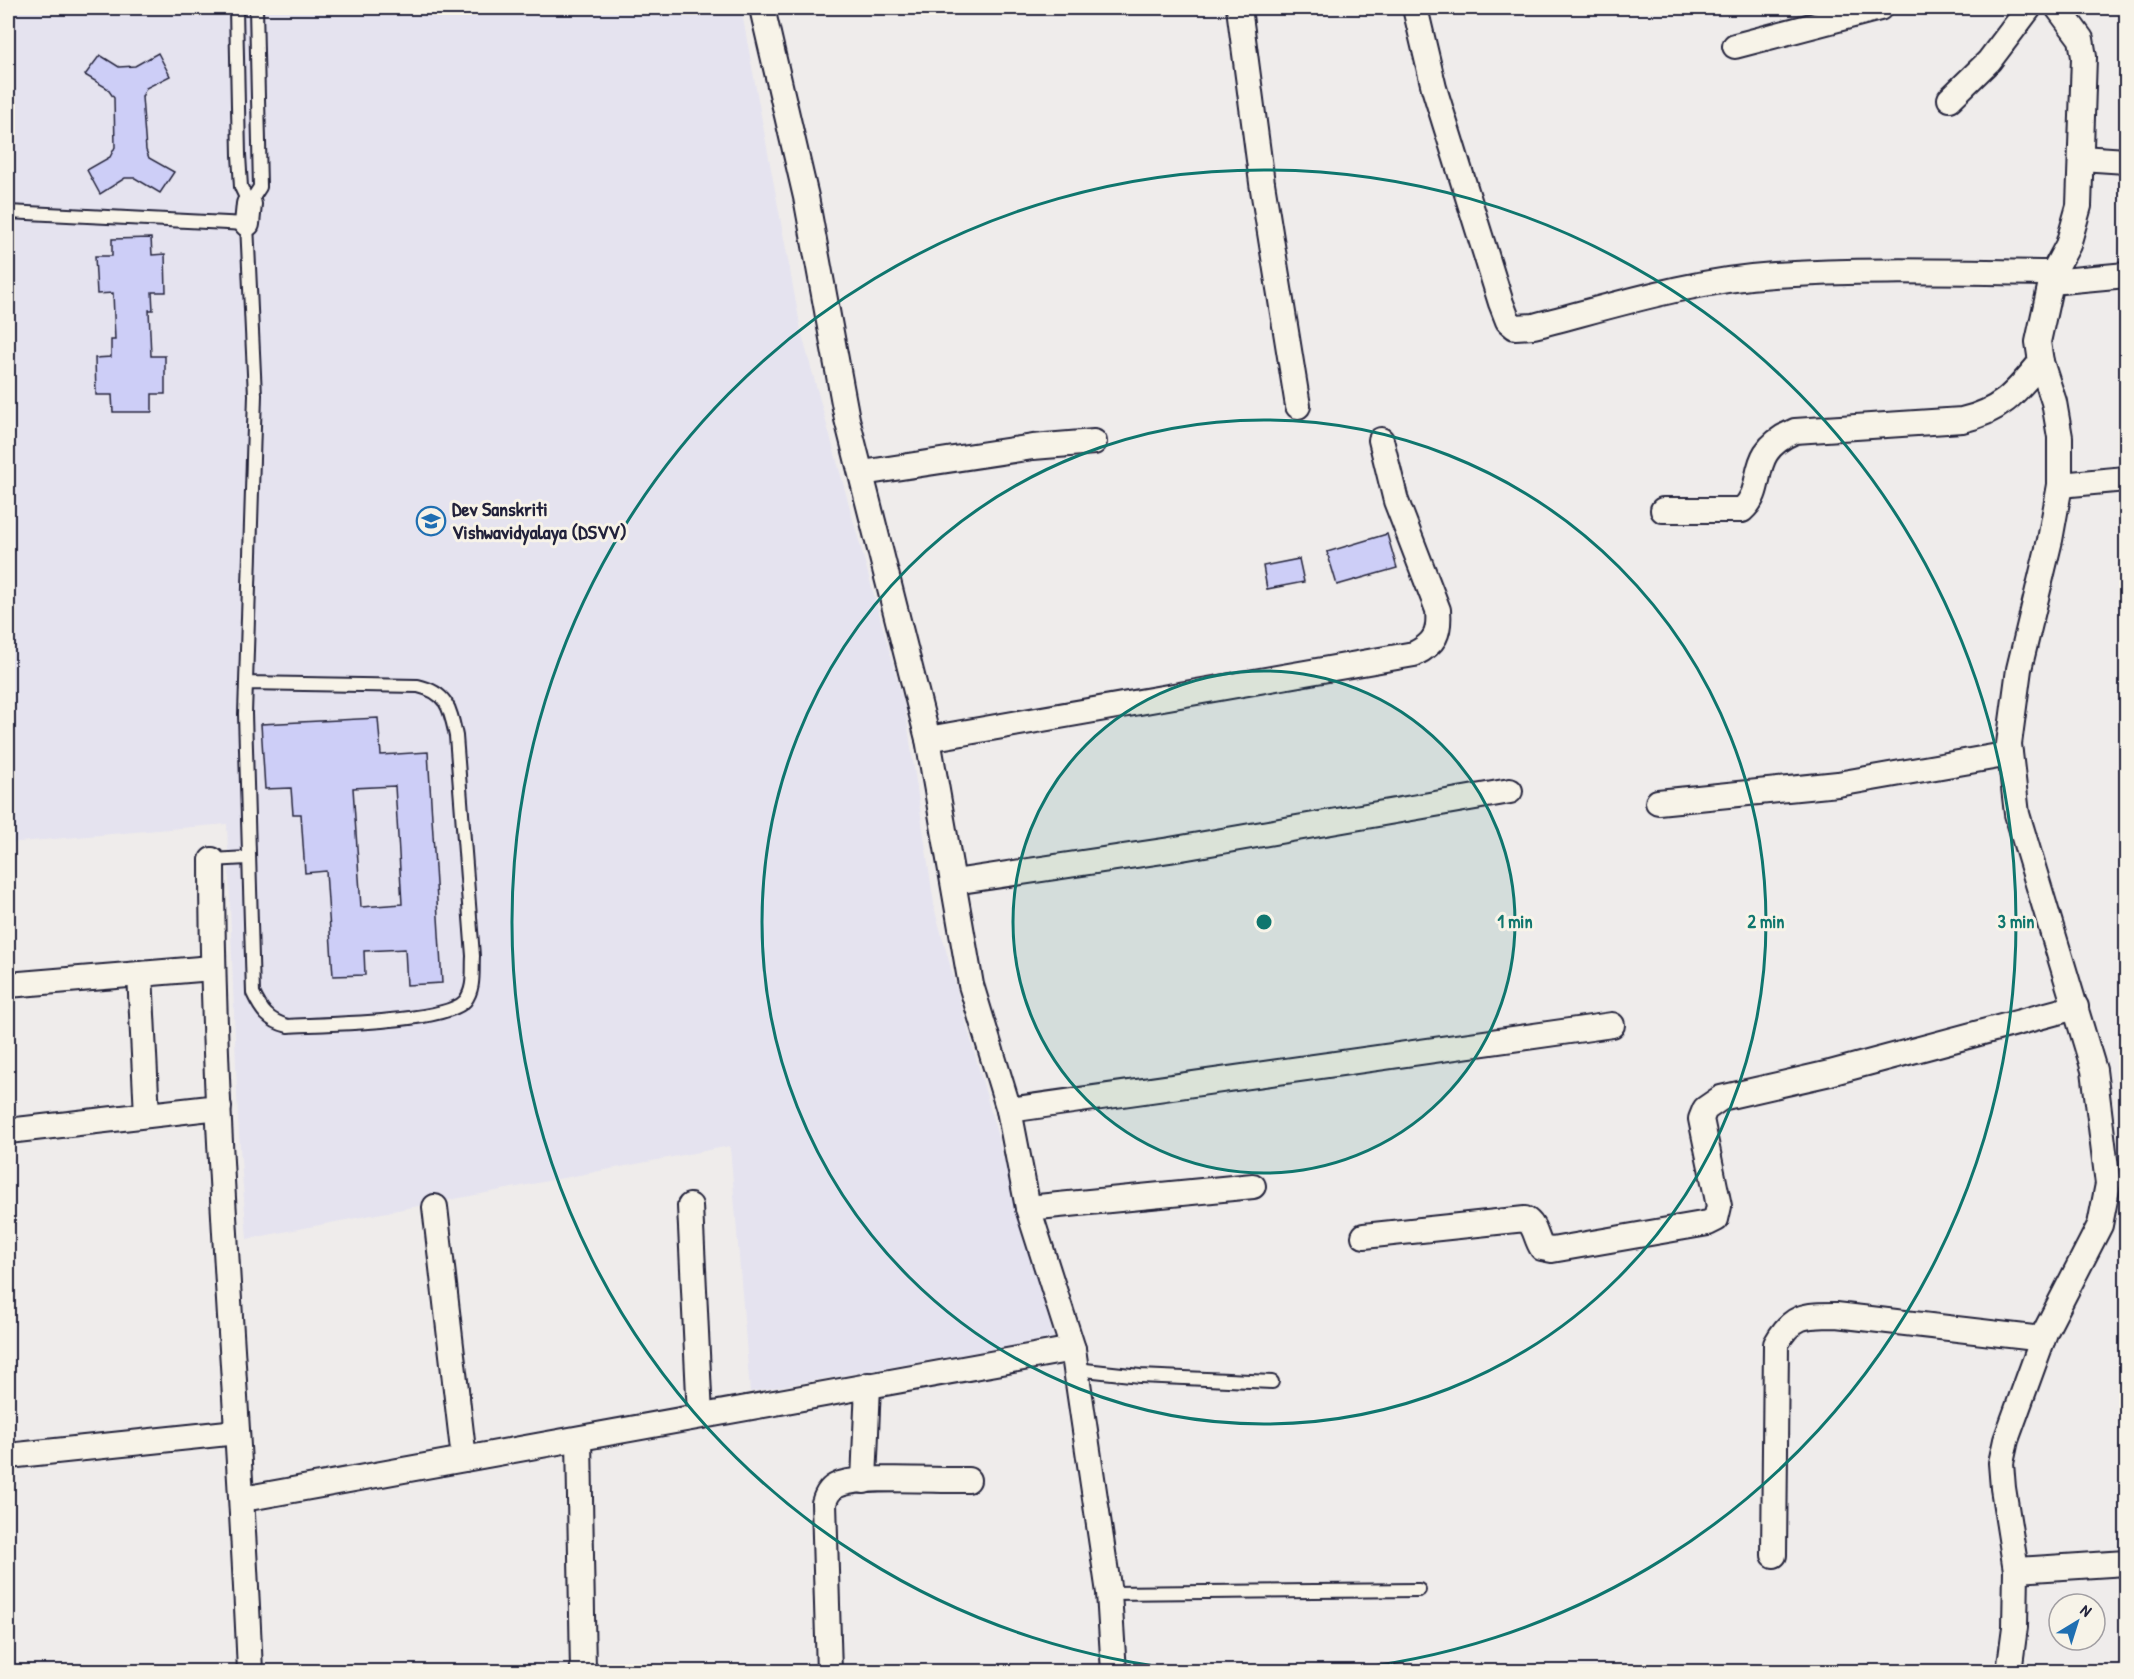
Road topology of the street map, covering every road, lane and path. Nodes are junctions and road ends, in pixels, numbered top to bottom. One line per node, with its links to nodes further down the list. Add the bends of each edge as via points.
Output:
1 (236, 8): 14 (lane, via 239,155)
2 (256, 8): 14 (lane, via 260,187)
3 (762, 8): 21 (street, via 806,197 847,419)
4 (1239, 8): 18 (street)
5 (1880, 8): 9 (street)
6 (2029, 8): 10 (street, via 1989,61)
7 (2058, 8): 11 (street, via 2081,39 2084,57)
8 (1420, 9): 16 (street, via 1434,88 1501,303 1508,321 1515,327 1534,326 1646,297 1773,275 1944,272)
9 (1735, 46)
10 (1950, 99)
11 (2081, 158): 12 (street); 16 (street, via 2076,223)
12 (2127, 161)
13 (8, 212): 14 (lane)
14 (248, 214): 25 (lane, via 255,395)
15 (2127, 275): 16 (street)
16 (2052, 278): 17 (street, via 2038,342)
17 (2041, 362): 23 (street, via 2060,437); 24 (street, via 2014,394 1980,416 1795,431 1782,437 1762,458 1751,499 1742,510)
18 (1298, 406)
19 (1381, 440): 26 (street, via 1396,501 1438,610 1440,626 1428,647 1414,654)
20 (1094, 442): 21 (street)
21 (862, 473): 26 (street)
22 (2127, 479): 23 (street)
23 (2060, 485): 27 (street, via 2019,669)
24 (1663, 510)
25 (247, 683): 30 (lane); 30 (lane, via 418,686 432,689 442,697 450,709 456,736 473,956 472,988 464,1002 447,1011 382,1021 279,1024 262,1012 253,993)
26 (928, 739): 32 (street)
27 (2010, 754): 29 (street, via 1838,784); 36 (street, via 2017,814)
28 (1510, 791): 32 (street, via 1170,850)
29 (1658, 802)
30 (247, 858): 31 (lane)
31 (212, 860): 33 (street)
32 (954, 882): 39 (street, via 971,985)
33 (212, 968): 34 (street); 38 (street)
34 (140, 974): 35 (street); 40 (street)
35 (8, 985)
36 (2076, 1007): 46 (street, via 1830,1073 1720,1098 1701,1119 1719,1206 1716,1219 1708,1223 1552,1250 1542,1248 1534,1227 1526,1219); 47 (street, via 2094,1070 2108,1184 2100,1225)
37 (1612, 1025): 39 (street)
38 (219, 1107): 40 (street); 52 (street)
39 (1009, 1110): 45 (street)
40 (147, 1115): 41 (street)
41 (8, 1131)
42 (1253, 1186): 45 (street)
43 (690, 1206): 51 (street)
44 (435, 1207): 55 (street)
45 (1028, 1208): 48 (street)
46 (1364, 1236)
47 (2043, 1339): 59 (street, via 1836,1315 1796,1319 1784,1329 1776,1344); 61 (street, via 2013,1417 2001,1463)
48 (1075, 1359): 49 (lane, via 1140,1376); 50 (street); 63 (street)
49 (1272, 1382)
50 (868, 1385): 51 (street); 57 (street)
51 (700, 1416): 53 (street)
52 (237, 1432): 54 (street); 58 (street)
53 (579, 1439): 55 (street); 65 (street)
54 (8, 1456)
55 (464, 1459): 58 (street)
56 (968, 1480): 57 (street)
57 (864, 1481): 66 (street, via 838,1485 824,1503)
58 (243, 1498): 64 (street)
59 (1774, 1555)
60 (2127, 1563): 61 (street)
61 (2016, 1570): 68 (street)
62 (1419, 1590): 63 (lane)
63 (1109, 1593): 67 (street)
64 (250, 1671)
65 (583, 1671)
66 (829, 1671)
67 (1114, 1671)
68 (2009, 1671)

